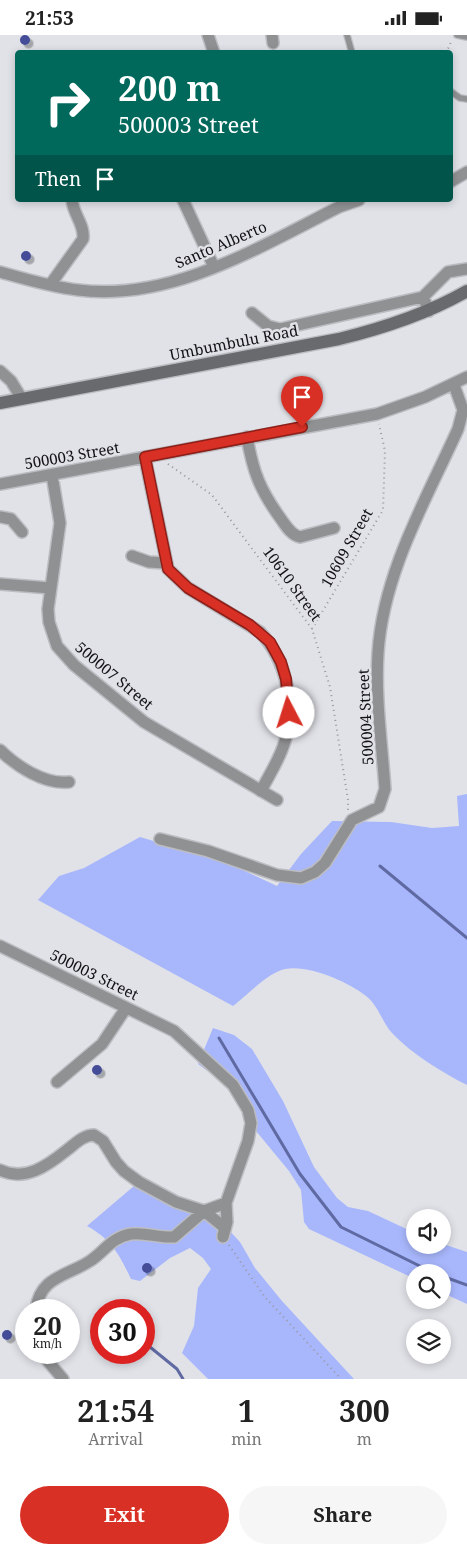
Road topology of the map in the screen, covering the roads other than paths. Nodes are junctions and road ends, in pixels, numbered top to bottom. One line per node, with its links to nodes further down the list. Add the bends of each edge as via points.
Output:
1 (208, 35): 5 (street)
2 (347, 35): 6 (lane)
3 (455, 35): 4 (lane)
4 (467, 37)
5 (213, 50)
6 (351, 50)
7 (453, 93): 8 (lane)
8 (467, 99)
9 (467, 172): 10 (street)
10 (453, 181)
11 (72, 202): 17 (street, via 84,239)
12 (184, 202): 14 (street)
13 (353, 202): 14 (street, Santo Alberto)
14 (214, 267): 17 (street, Santo Alberto, via 174,281 120,290 78,291)
15 (467, 269): 19 (street, via 448,272)
16 (0, 271): 17 (street, Santo Alberto)
17 (50, 285)
18 (467, 291): 20 (main road, Umbumbulu Road)
19 (423, 297): 20 (street); 21 (street, via 280,329 268,326)
20 (429, 311): 25 (main road, Umbumbulu Road, via 370,331 312,345)
21 (252, 313)
22 (0, 371): 25 (street)
23 (467, 377): 24 (street, 500003 Street)
24 (454, 385): 27 (street, 500003 Street, via 377,414); 42 (street, 500004 Street, via 463,410 458,429 400,559 382,620 377,672 384,795 375,810 352,820 325,863 301,878 276,875 208,851)
25 (22, 399): 26 (main road, Umbumbulu Road)
26 (0, 403)
27 (246, 437): 28 (street, 500003 Street); 32 (street, via 257,482 290,531 300,537)
28 (151, 456): 29 (street, 500003 Street); 35 (street)
29 (52, 475): 30 (street, 500003 Street); 37 (street, 500007 Street, via 60,523)
30 (0, 484)
31 (0, 517): 33 (street, via 11,519)
32 (334, 528)
33 (22, 532)
34 (132, 556): 35 (street)
35 (165, 563): 40 (street, via 172,576 188,588 260,632 281,662 288,695 288,728 280,755)
36 (0, 583): 37 (street)
37 (50, 588): 40 (street, 500007 Street, via 48,609 52,633 57,646 74,665 144,722)
38 (0, 750): 39 (street, via 16,764 41,776 60,783)
39 (69, 782)
40 (261, 791): 41 (street, 500007 Street)
41 (277, 800)
42 (160, 839)
43 (0, 946): 44 (street, 500003 Street)
44 (126, 1008): 45 (street, via 102,1044); 47 (street, 500003 Street, via 174,1031 233,1085 248,1110 251,1123 248,1141)
45 (57, 1082)
46 (0, 1170): 48 (street, via 10,1175 26,1175 52,1161 82,1138 94,1135 124,1171 139,1182 176,1202)
47 (226, 1203): 48 (street); 48 (street, 500003 Street, via 227,1222 223,1237 224,1228)
48 (204, 1211): 49 (street, via 174,1237 130,1234 113,1240 91,1261 53,1278)
49 (39, 1299)
50 (50, 1364): 51 (street)
51 (63, 1379)

